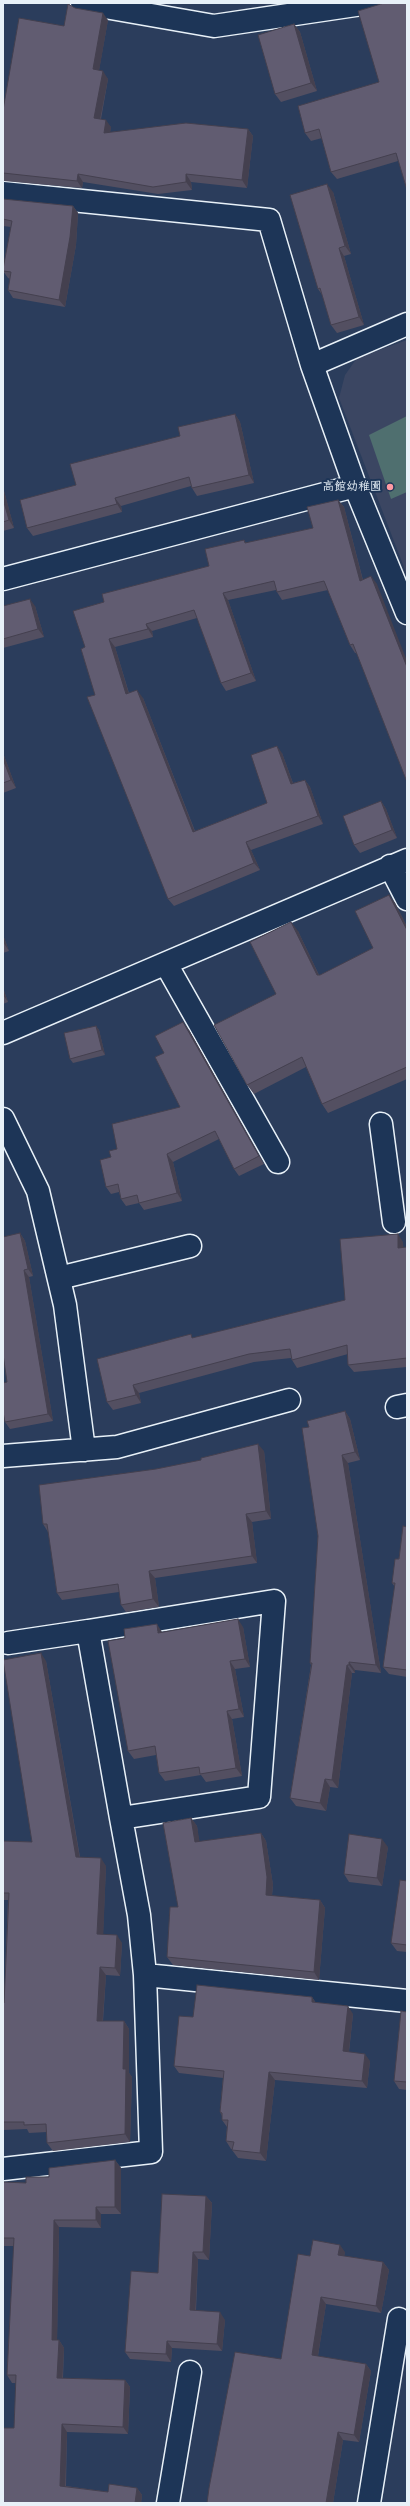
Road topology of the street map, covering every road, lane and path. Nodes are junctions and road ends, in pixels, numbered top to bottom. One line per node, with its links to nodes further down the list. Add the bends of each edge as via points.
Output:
1 (82, 3): 2 (street, via 214,26)
2 (370, 3)
3 (3, 193): 5 (street, via 269,220)
4 (407, 324): 5 (street)
5 (312, 365): 6 (street)
6 (355, 486): 7 (street); 8 (street)
7 (3, 579)
8 (407, 613)
9 (398, 863): 10 (street); 11 (street)
10 (407, 899)
11 (166, 964): 12 (street); 15 (street)
12 (3, 1033)
13 (3, 1120): 18 (street, via 38,1191)
14 (380, 1124): 16 (street)
15 (278, 1162)
16 (394, 1222)
17 (190, 1246): 18 (street)
18 (59, 1278): 20 (street, via 65,1305)
19 (289, 1400): 20 (street, via 117,1447)
20 (84, 1450): 21 (street)
21 (3, 1456)
22 (88, 1631): 23 (street); 24 (street); 24 (street, via 274,1601 259,1797)
23 (8, 1643)
24 (121, 1818): 25 (street, via 139,1914)
25 (145, 1975): 26 (street); 27 (street, via 152,2152)
26 (407, 2002)
27 (3, 2169)
28 (399, 2319): 31 (street)
29 (190, 2372): 30 (street)
30 (168, 2503)
31 (369, 2503)

